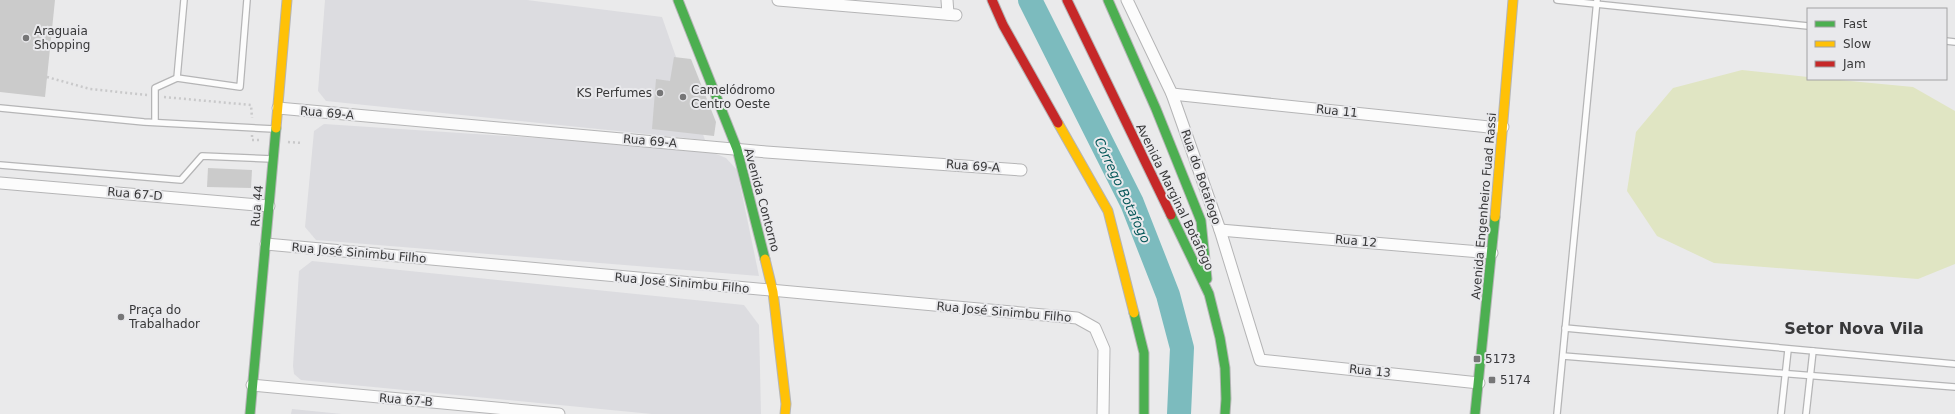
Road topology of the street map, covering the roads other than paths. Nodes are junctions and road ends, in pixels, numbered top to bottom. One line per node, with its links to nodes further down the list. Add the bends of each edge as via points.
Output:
1 (184, 0): 15 (lane)
2 (247, 0): 15 (lane, via 240,87)
3 (287, 0): 18 (main road, Rua 44)
4 (678, 0): 22 (main road, Avenida Contorno)
5 (778, 0): 6 (street, via 952,14)
6 (947, 0)
7 (992, 0): 48 (main road, via 1003,26 1108,211 1144,353)
8 (1068, 0): 32 (main road, Avenida Marginal Botafogo)
9 (1108, 0): 32 (main road, via 1156,108 1200,222)
10 (1127, 0): 16 (street, Rua do Botafogo)
11 (1514, 0): 20 (main road, Avenida Engenheiro Fuad Rassi)
12 (1557, 0): 13 (lane)
13 (1597, 2): 14 (lane); 33 (lane)
14 (1807, 26)
15 (177, 78): 19 (lane, via 156,88)
16 (1172, 94): 20 (street, Rua 11); 28 (street, Rua do Botafogo)
17 (0, 108): 19 (lane)
18 (278, 108): 21 (main road, Rua 44); 22 (street, Rua 69-A)
19 (155, 122): 21 (lane)
20 (1503, 127): 30 (main road, Avenida Engenheiro Fuad Rassi)
21 (276, 129): 23 (main road, Rua 44)
22 (737, 149): 25 (street, Rua 69-A); 31 (main road, Avenida Contorno)
23 (273, 159): 24 (lane, via 202,156 181,180); 27 (main road, Rua 44)
24 (0, 166)
25 (1021, 170)
26 (0, 183): 27 (street, Rua 67-D)
27 (270, 206): 29 (main road, Rua 44)
28 (1220, 230): 30 (street, Rua 12); 37 (street, Rua do Botafogo)
29 (266, 244): 31 (street, Rua José Sinimbu Filho); 42 (main road, Rua 44)
30 (1492, 253): 41 (main road, Avenida Engenheiro Fuad Rassi)
31 (773, 292): 46 (main road, Avenida Contorno); 47 (street, Rua José Sinimbu Filho, via 1077,318 1095,328 1104,349)
32 (1208, 294): 49 (main road, Avenida Marginal Botafogo, via 1221,338 1226,380)
33 (1565, 328): 34 (lane); 36 (lane)
34 (1788, 350): 35 (lane); 39 (lane)
35 (1812, 351): 38 (lane); 40 (lane)
36 (1562, 356): 39 (lane); 51 (lane)
37 (1260, 360): 41 (street, Rua 13)
38 (1955, 364)
39 (1786, 374): 40 (lane); 52 (lane)
40 (1810, 376): 43 (lane); 53 (lane)
41 (1479, 383): 50 (main road, Avenida Engenheiro Fuad Rassi)
42 (252, 385): 44 (main road, Rua 44); 45 (street, Rua 67-B)
43 (1955, 387)
44 (250, 414)
45 (559, 414)
46 (785, 414)
47 (1104, 414)
48 (1144, 414)
49 (1225, 414)
50 (1476, 414)
51 (1557, 414)
52 (1781, 414)
53 (1806, 414)

